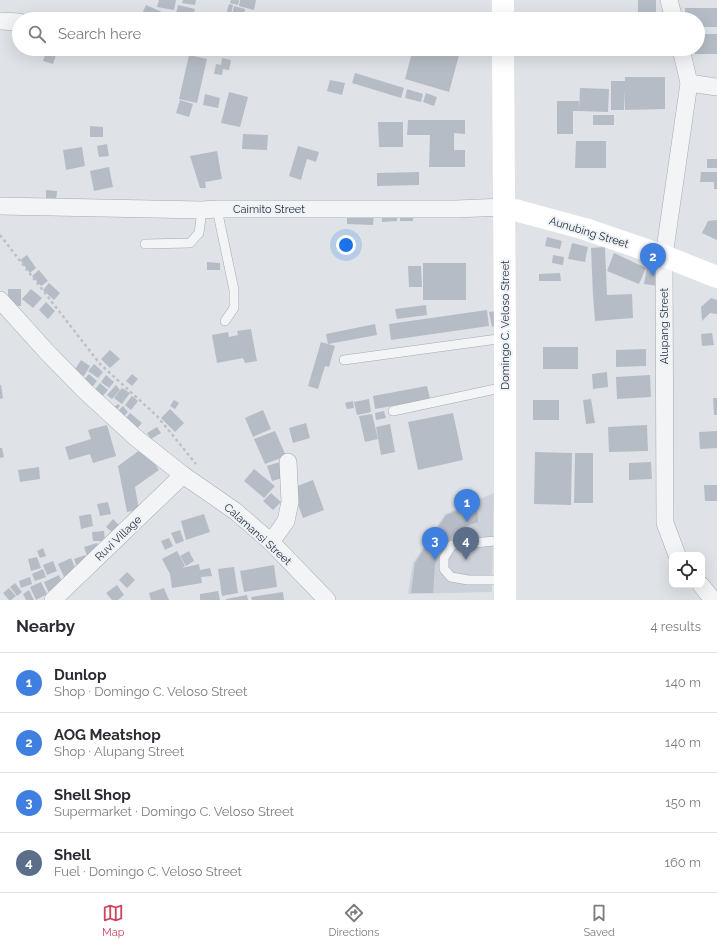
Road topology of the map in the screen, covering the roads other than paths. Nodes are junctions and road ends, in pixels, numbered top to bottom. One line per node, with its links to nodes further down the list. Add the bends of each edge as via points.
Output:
1 (503, 0): 3 (main road)
2 (669, 0): 4 (street)
3 (503, 12)
4 (672, 12)
5 (0, 21): 6 (street)
6 (12, 22)
7 (503, 56): 12 (main road, Domingo C. Veloso Street)
8 (683, 56): 9 (street, Alupang Street)
9 (689, 83): 10 (street); 15 (street, Alupang Street)
10 (717, 87)
11 (0, 206): 13 (street, Caimito Street)
12 (504, 207): 13 (street, Caimito Street); 15 (main road, Aunubing Street, via 585,229); 19 (main road, Domingo C. Veloso Street)
13 (210, 210): 14 (lane, via 199,233 190,244); 18 (lane, via 234,290 234,308)
14 (145, 244)
15 (664, 256): 16 (main road, Aunubing Street); 27 (street, Alupang Street, via 665,523)
16 (717, 277)
17 (0, 300): 24 (street, Calamansi Street, via 85,391 134,437)
18 (226, 320)
19 (505, 338): 20 (lane); 21 (main road, Domingo C. Veloso Street)
20 (344, 360)
21 (505, 387): 22 (lane); 25 (main road, Domingo C. Veloso Street)
22 (392, 411)
23 (288, 462): 26 (street, via 290,502 286,521)
24 (183, 475): 26 (street, Calamansi Street, via 235,511); 30 (street, Ruvi Village)
25 (506, 540): 29 (main road, Domingo C. Veloso Street); 29 (lane, via 452,545 444,558 444,569 451,577)
26 (271, 542): 31 (street, Calamansi Street)
27 (676, 552)
28 (703, 588): 32 (street)
29 (505, 590)
30 (53, 600)
31 (327, 600)
32 (713, 600)

